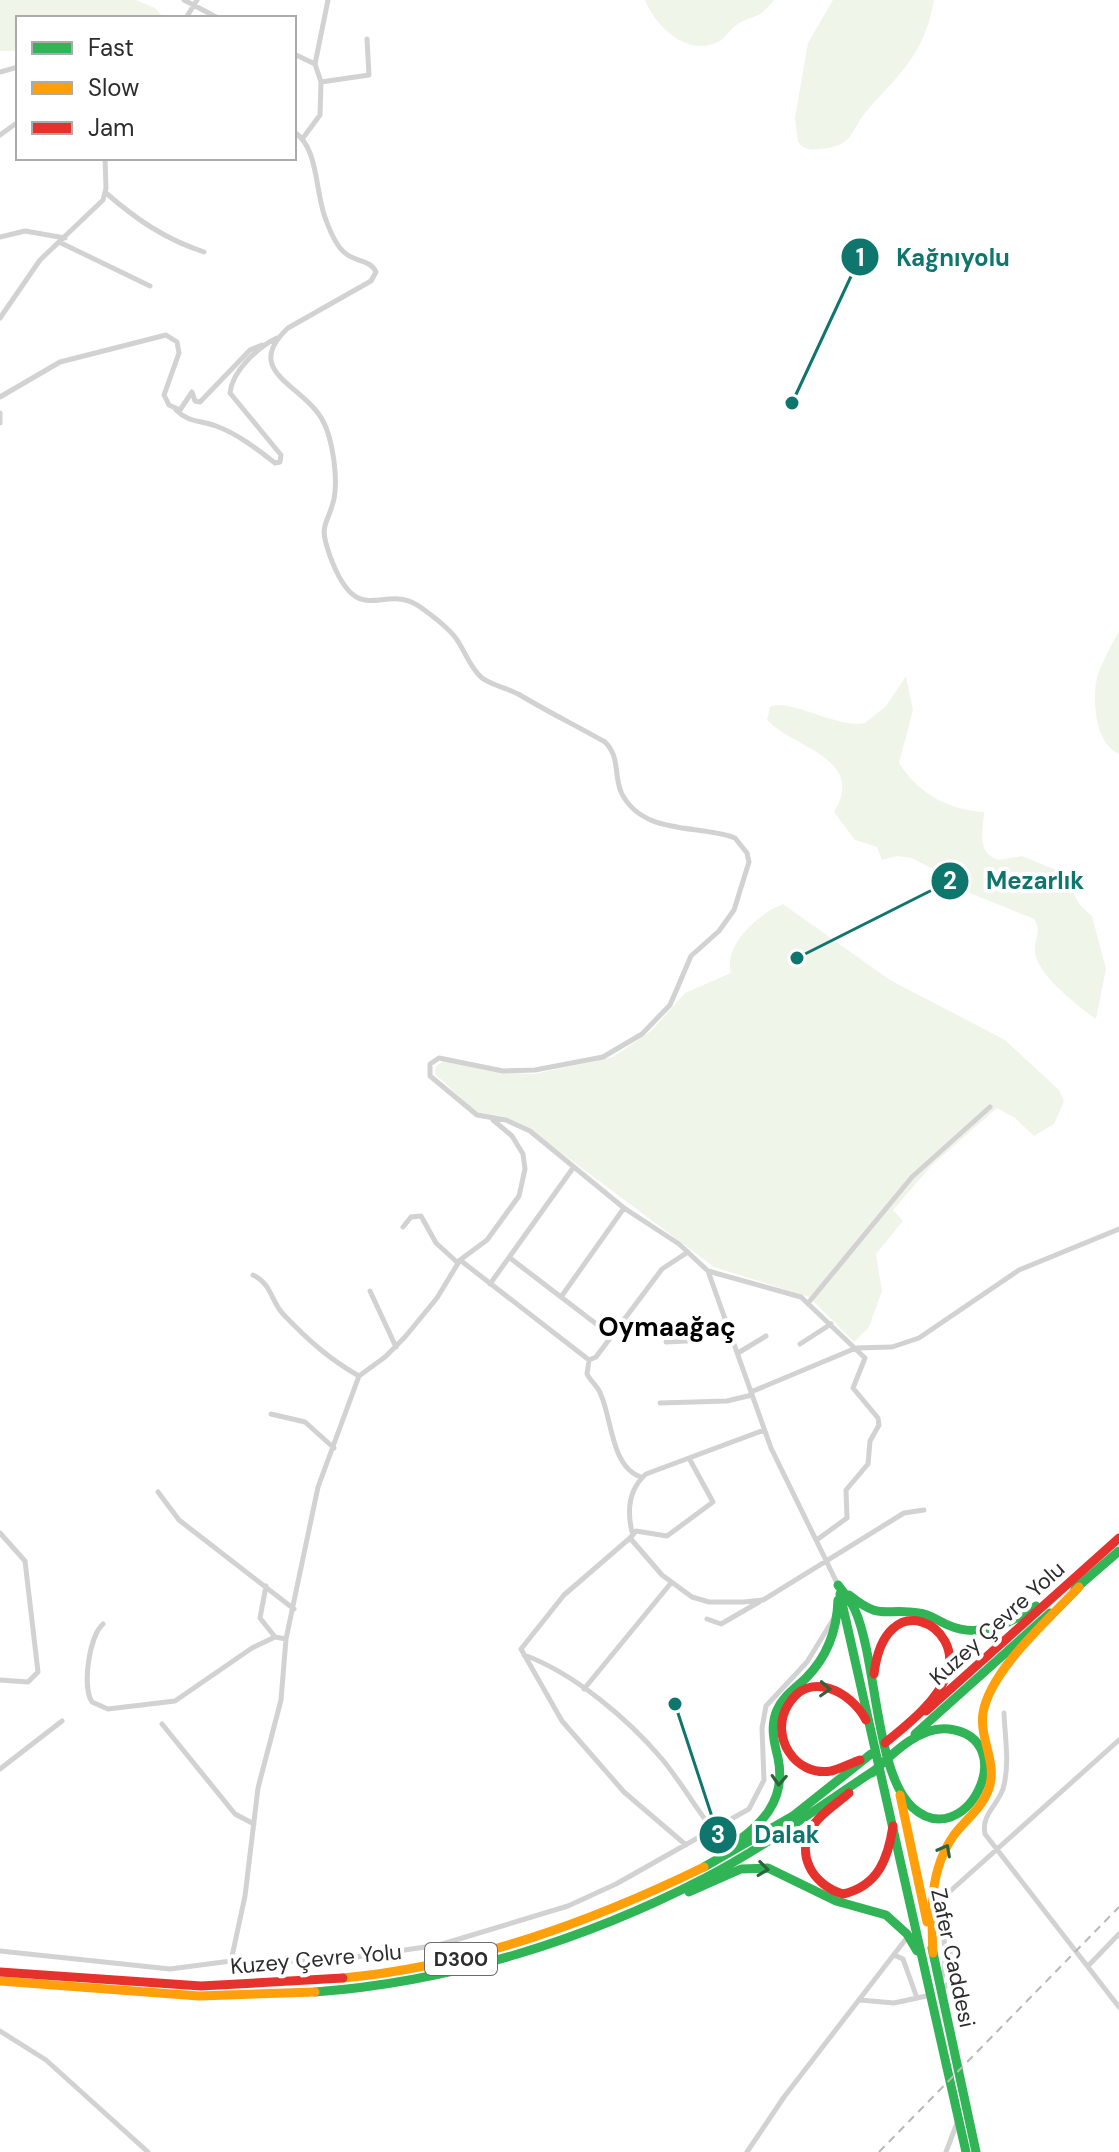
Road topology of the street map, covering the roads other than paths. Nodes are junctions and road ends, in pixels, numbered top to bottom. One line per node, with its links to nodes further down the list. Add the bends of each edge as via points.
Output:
1 (184, 0): 3 (street)
2 (328, 0): 7 (street)
3 (195, 3): 4 (street)
4 (215, 16)
5 (367, 39): 8 (street, via 369,75)
6 (296, 55): 7 (street)
7 (315, 64): 8 (street)
8 (321, 82): 10 (street, via 320,115)
9 (296, 133): 10 (street)
10 (303, 138): 18 (street, via 325,218 338,244 347,255 372,265 376,275)
11 (105, 160): 12 (street)
12 (106, 193): 14 (street); 15 (street, via 139,222)
13 (0, 237): 14 (street, via 30,231)
14 (62, 240): 16 (street); 17 (street, via 34,268)
15 (204, 252)
16 (150, 286)
17 (0, 318)
18 (278, 337): 19 (street); 25 (street, via 269,356 272,369 309,402 323,421 330,444 335,489 322,530 334,566 352,594 366,603 396,599 421,607 455,637 483,679 605,742 616,757 619,788 630,805 678,830 735,838 747,853 747,872 734,910 691,956 670,1005 642,1034 603,1057 535,1070 432,1061 432,1079 469,1109)
19 (262, 345): 21 (street, via 250,350 200,402 192,391 183,408); 21 (street, via 230,393 281,455 280,462 215,426 185,420)
20 (0, 397): 21 (street, via 60,362 166,335 179,346 164,390)
21 (176, 410)
22 (0, 413): 23 (street)
23 (0, 423)
24 (990, 1107): 38 (street, via 912,1177)
25 (488, 1117): 26 (street, via 530,1131); 32 (street, via 521,1149 523,1185 487,1240)
26 (573, 1168): 27 (street); 31 (street)
27 (624, 1208): 30 (street); 37 (street)
28 (403, 1227): 32 (street, via 408,1219 421,1216 436,1243)
29 (1119, 1229): 46 (street, via 1019,1270 919,1338 892,1347)
30 (688, 1252): 33 (street); 41 (street, via 662,1269)
31 (510, 1258): 35 (street); 37 (street)
32 (459, 1262): 35 (street); 45 (street)
33 (708, 1271): 38 (street, via 788,1291); 39 (street)
34 (253, 1275): 49 (street, via 267,1284 281,1312 316,1349)
35 (490, 1284): 48 (street)
36 (370, 1291): 45 (street)
37 (561, 1297): 41 (street)
38 (809, 1302): 40 (street)
39 (727, 1320): 43 (street, via 687,1341); 47 (street)
40 (831, 1324): 44 (street); 46 (street)
41 (612, 1336): 48 (street)
42 (766, 1336): 47 (street)
43 (666, 1342)
44 (800, 1344)
45 (396, 1347): 49 (street)
46 (856, 1348): 50 (street); 62 (street, via 865,1362 853,1388 879,1425 870,1441 868,1464 846,1490 848,1515)
47 (738, 1353): 50 (street)
48 (589, 1360): 56 (street, via 587,1374 603,1399 616,1447 630,1470)
49 (359, 1376): 54 (street)
50 (751, 1394): 51 (street, via 727,1401); 53 (street)
51 (660, 1403)
52 (271, 1414): 54 (street, via 305,1422)
53 (764, 1430): 55 (street); 62 (street)
54 (334, 1448): 70 (street, via 318,1487)
55 (690, 1460): 56 (street); 60 (street, via 713,1502 667,1536)
56 (642, 1477): 60 (street, via 630,1504)
57 (158, 1492): 68 (street, via 179,1520)
58 (924, 1510): 64 (street, via 904,1513)
59 (0, 1533): 77 (street, via 25,1561 38,1672 28,1682)
60 (631, 1535): 65 (street); 76 (street, via 564,1595 521,1649)
61 (1119, 1538): 66 (highway, Kuzey Çevre Yolu / D300)
62 (818, 1539): 64 (street)
63 (1119, 1551): 66 (highway, Kuzey Çevre Yolu / D300)
64 (827, 1562): 67 (street); 69 (street)
65 (671, 1583): 69 (street, via 705,1601); 78 (street)
66 (1075, 1584): 67 (highway, via 1007,1625 978,1631 955,1628 925,1614 881,1616); 83 (highway, Kuzey Çevre Yolu / D300); 86 (highway, Kuzey Çevre Yolu / D300); 102 (highway, one-way to 66, via 931,1896 940,1859 992,1780 983,1727 989,1691)
67 (838, 1585): 71 (highway); 79 (highway, via 855,1611); 84 (highway)
68 (266, 1586): 70 (street); 74 (street, via 260,1618)
69 (763, 1600): 72 (street, via 721,1624)
70 (294, 1609): 75 (street)
71 (838, 1611): 93 (street, via 807,1662 766,1706 761,1735 765,1774 757,1799); 96 (highway, one-way to 96, via 827,1651 790,1691 773,1720 780,1783 770,1815 743,1838)
72 (707, 1619)
73 (103, 1624): 74 (street, via 91,1641 87,1688 92,1702 108,1709 181,1699)
74 (275, 1637): 75 (street)
75 (286, 1639): 91 (street, via 284,1685)
76 (524, 1655): 78 (street, via 557,1668); 94 (street, via 555,1713 607,1775)
77 (0, 1680)
78 (584, 1689): 93 (street, via 653,1749)
79 (875, 1694): 83 (highway, via 875,1651 886,1631 912,1620 943,1636 951,1653 949,1672); 90 (highway)
80 (1004, 1713): 95 (street, via 1006,1777 984,1825)
81 (62, 1721): 88 (street)
82 (162, 1724): 91 (street, via 235,1814)
83 (898, 1732): 87 (highway, D300)
84 (875, 1740): 87 (highway, one-way to 84, via 837,1772 813,1772 789,1756 781,1720 791,1701 808,1689 837,1689 857,1703); 92 (highway, Zafer Caddesi)
85 (1119, 1740): 95 (street)
86 (901, 1747): 89 (highway, D300); 90 (highway, via 938,1729 964,1733 984,1759 983,1784 964,1810 935,1817 910,1805)
87 (871, 1754): 96 (highway, Kuzey Çevre Yolu / D300, via 774,1827)
88 (0, 1769)
89 (875, 1770): 92 (highway, via 809,1832 805,1858 812,1874 837,1893 860,1890 879,1873); 97 (highway, Kuzey Çevre Yolu / D300, via 742,1857)
90 (894, 1771): 102 (highway, Zafer Caddesi)
91 (254, 1824): 104 (street)
92 (893, 1826): 106 (highway, Zafer Caddesi)
93 (713, 1830): 94 (street)
94 (686, 1845): 104 (street, via 584,1900 459,1940 352,1959)
95 (996, 1850): 100 (street, via 945,1897); 105 (street)
96 (642, 1897): 107 (highway, Kuzey Çevre Yolu / D300, via 525,1941 366,1976 207,1986)
97 (585, 1931): 99 (highway, one-way to 99, via 758,1867 784,1874 832,1900 879,1911); 108 (highway, Kuzey Çevre Yolu / D300, via 436,1973 299,1993 200,1996)
98 (1119, 1934): 105 (street)
99 (909, 1935): 103 (street); 106 (highway)
100 (947, 1947): 109 (street); 109 (street, via 954,1975 951,1984)
101 (0, 1951): 104 (street, via 160,1969)
102 (933, 1953): 109 (highway, Zafer Caddesi)
103 (893, 1955): 110 (street, via 903,1959); 111 (street)
104 (231, 1961)
105 (1088, 1966): 112 (street)
106 (925, 1967): 109 (highway, Zafer Caddesi)
107 (0, 1972)
108 (0, 1981)
109 (937, 1990): 110 (street); 114 (highway, Zafer Caddesi); 119 (highway, Zafer Caddesi)
110 (917, 1998): 111 (street, via 894,2003)
111 (859, 2000): 116 (street)
112 (1119, 2007)
113 (0, 2031): 115 (street, via 46,2060)
114 (959, 2116): 117 (street); 118 (highway, Zafer Caddesi)
115 (148, 2152)
116 (747, 2152)
117 (946, 2152)
118 (966, 2152)
119 (976, 2152)

